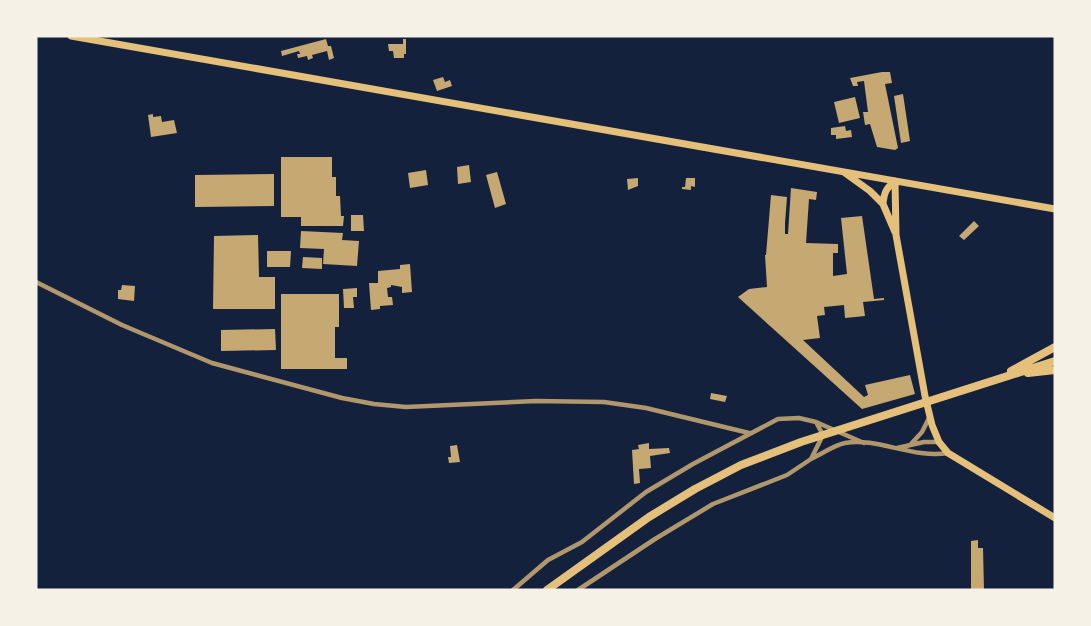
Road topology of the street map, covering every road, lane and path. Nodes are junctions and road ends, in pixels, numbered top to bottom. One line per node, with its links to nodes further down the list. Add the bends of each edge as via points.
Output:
1 (71, 36): 2 (main road)
2 (843, 172): 3 (main road); 4 (main road)
3 (895, 181): 4 (main road, via 888,186); 5 (main road); 6 (main road)
4 (883, 204): 6 (main road)
5 (1055, 209)
6 (896, 235): 13 (main road)
7 (36, 282): 15 (street, via 122,325 212,363 342,398 406,407 604,402)
8 (1055, 347): 12 (main road)
9 (1055, 361): 11 (main road)
10 (1055, 370): 11 (main road)
11 (1015, 374): 12 (main road)
12 (988, 382): 26 (main road, via 741,465 649,517)
13 (930, 416): 16 (main road); 18 (street)
14 (816, 422): 15 (street, via 778,419); 17 (street); 21 (street, via 823,435)
15 (749, 433): 25 (street, via 646,492 582,542 548,560)
16 (939, 442): 18 (street); 20 (main road)
17 (864, 443): 19 (street); 21 (street, via 845,443)
18 (911, 444): 19 (street)
19 (895, 448): 20 (street, via 933,455)
20 (948, 453): 22 (main road)
21 (811, 459): 27 (street, via 787,475 713,504)
22 (1038, 509): 23 (main road); 24 (main road)
23 (1055, 512)
24 (1055, 519)
25 (513, 590)
26 (547, 590)
27 (578, 590)

